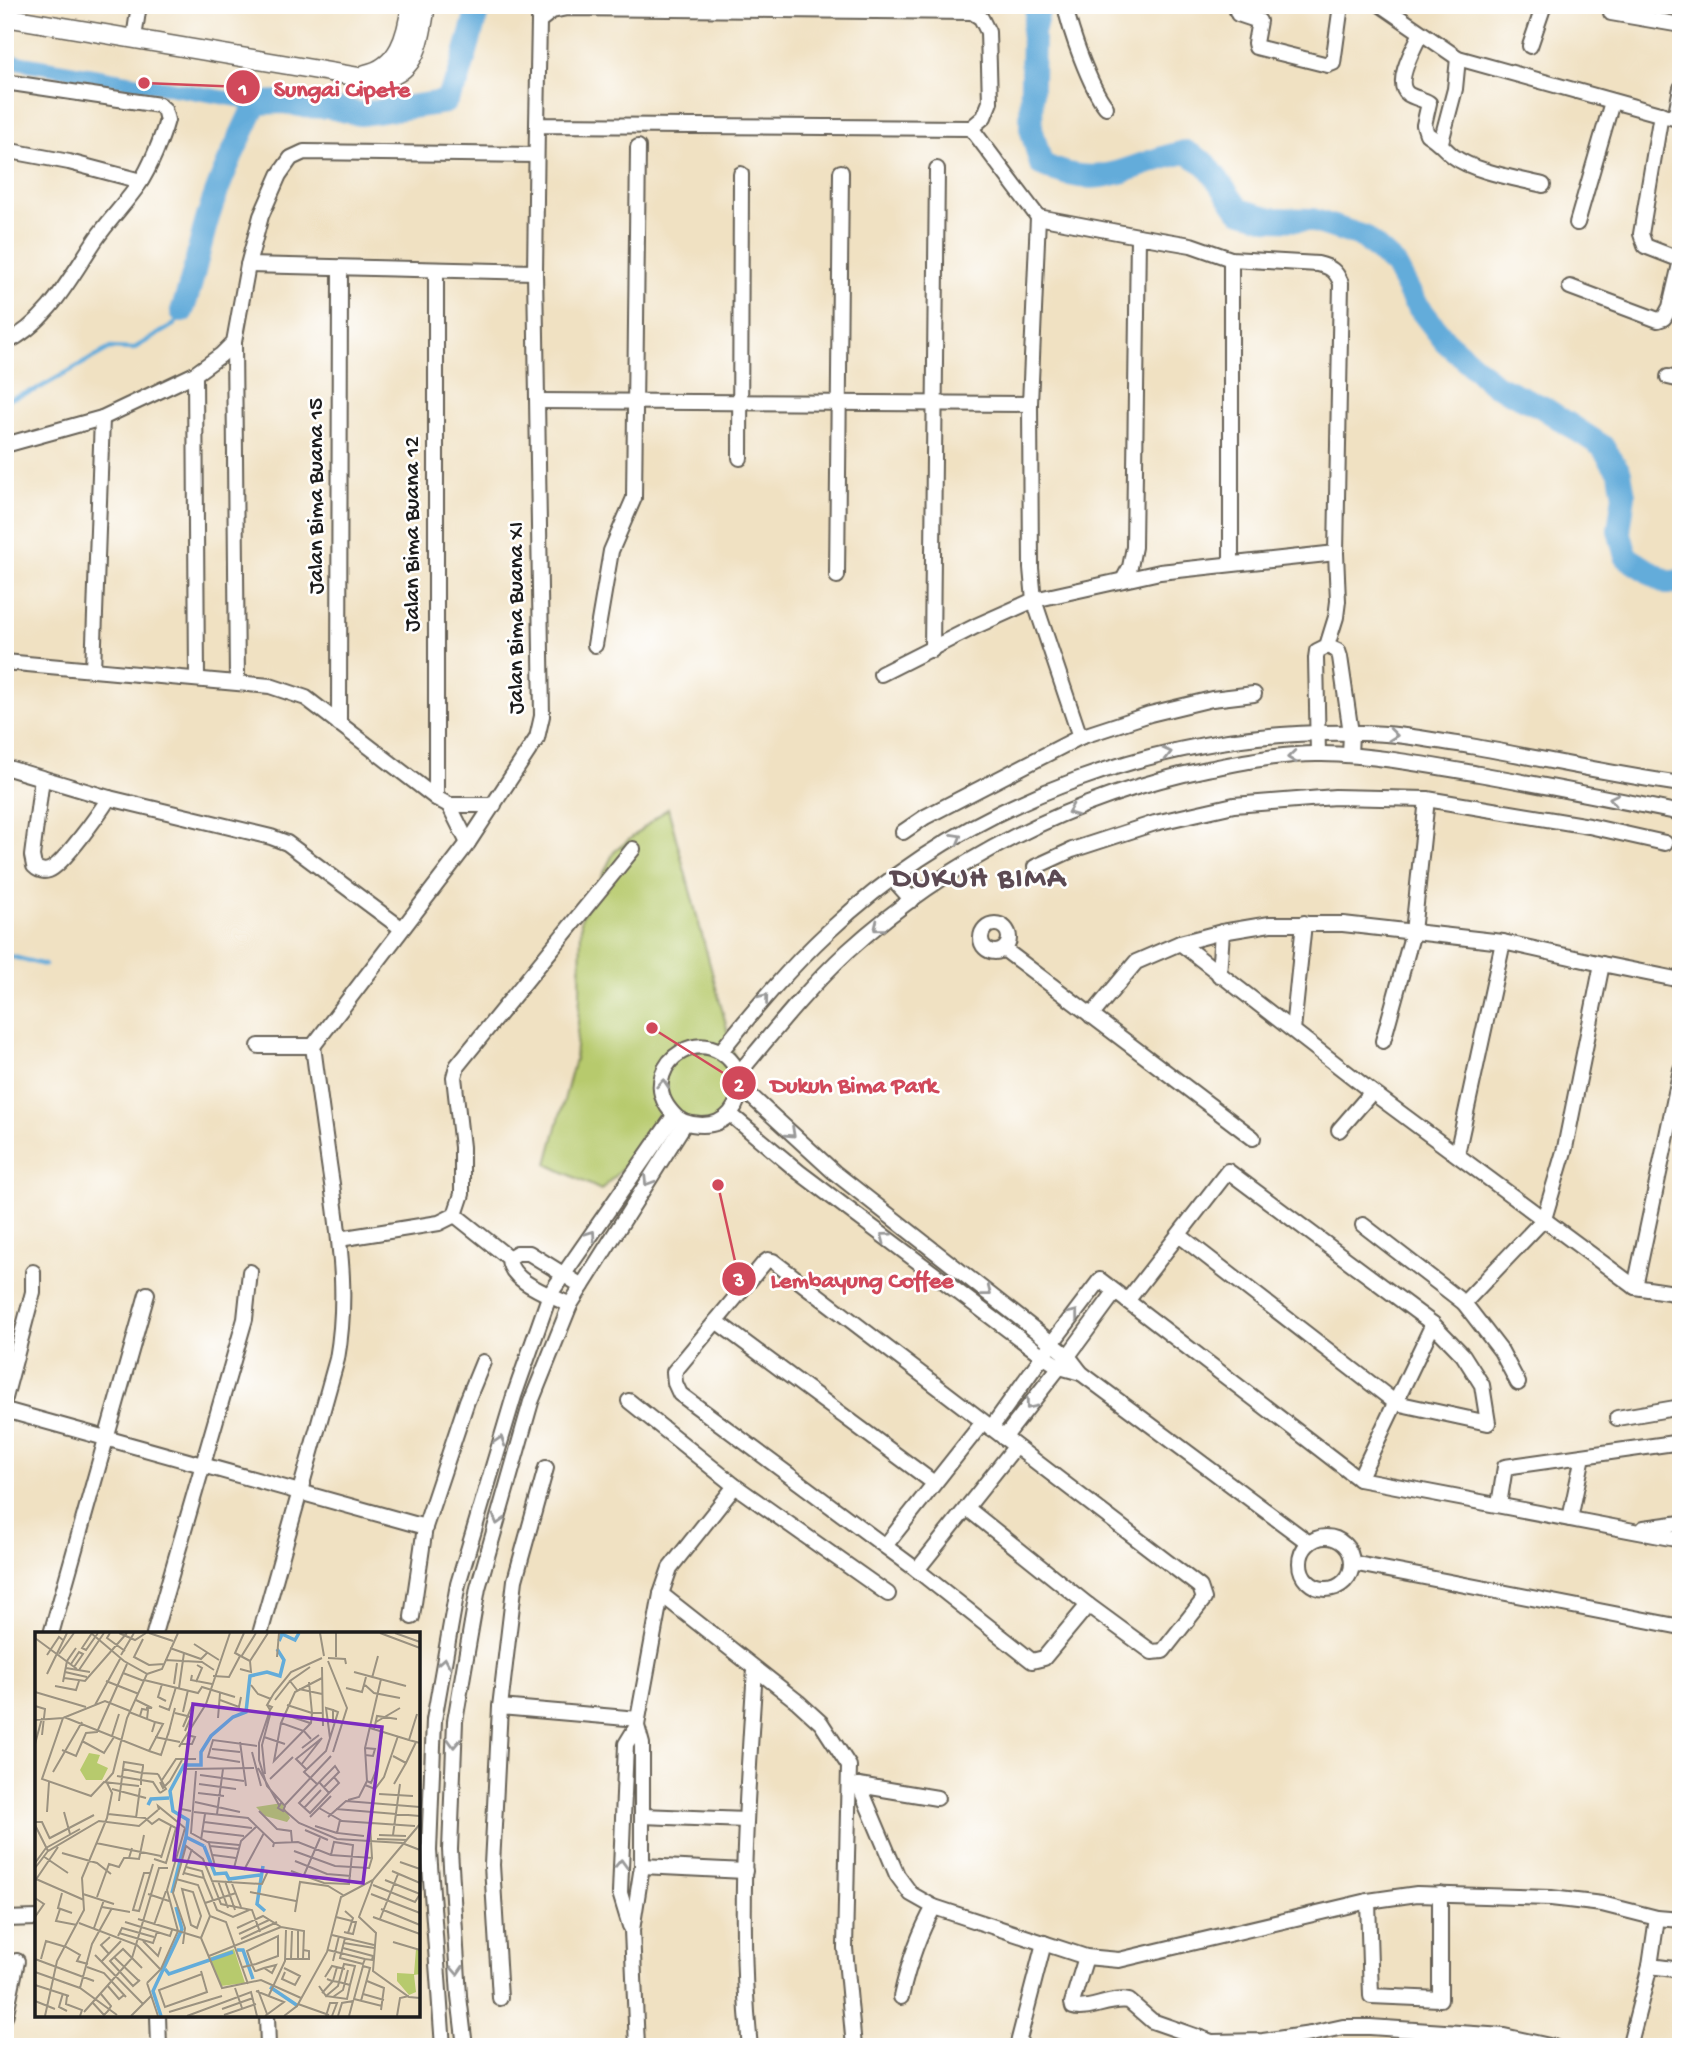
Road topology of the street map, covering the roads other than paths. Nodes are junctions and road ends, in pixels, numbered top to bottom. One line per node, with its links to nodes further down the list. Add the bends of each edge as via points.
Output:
1 (139, 5): 13 (street)
2 (411, 5): 16 (main road, via 405,38 392,61 384,69)
3 (426, 5): 16 (main road, via 420,38 404,70 377,80)
4 (1065, 5): 20 (street, via 1094,88)
5 (1235, 5): 6 (street, via 1238,14 1259,21 1256,47 1328,65 1333,63)
6 (1341, 5)
7 (1381, 5): 12 (street)
8 (1544, 5): 14 (street)
9 (1611, 13): 11 (street)
10 (5, 17): 13 (main road)
11 (1681, 25)
12 (1421, 33): 15 (street); 24 (street, via 1403,85 1409,95 1429,103 1425,128)
13 (134, 38): 16 (main road)
14 (1530, 46)
15 (1458, 58): 19 (street); 24 (street)
16 (355, 75)
17 (5, 82): 31 (street, via 159,105 167,120)
18 (1681, 88): 21 (street)
19 (1612, 102): 21 (street); 34 (street)
20 (1107, 107)
21 (1672, 118): 41 (street, via 1640,234 1645,246 1681,260 1666,315 1652,320)
22 (537, 125): 23 (street); 23 (street, Jalan Bima Buana XI, via 539,21 552,11 567,8 972,12 988,32 990,102 984,117); 27 (street, Jalan Bima Buana XI)
23 (971, 128): 33 (street)
24 (1441, 142): 32 (street, via 1453,156 1481,169)
25 (638, 147): 46 (street)
26 (5, 150): 31 (street)
27 (536, 155): 37 (street, via 304,152 291,158 279,175 261,216); 40 (street, Jalan Bima Buana XI)
28 (937, 169): 49 (street)
29 (841, 172): 48 (street)
30 (741, 174): 47 (street)
31 (141, 181): 43 (street, via 47,312)
32 (1543, 185)
33 (1038, 217): 35 (street); 50 (street)
34 (1577, 223)
35 (1138, 236): 36 (street, via 1182,243); 57 (street, via 1134,547)
36 (1231, 259): 54 (street, via 1318,264 1330,267 1341,283); 55 (street)
37 (248, 265): 38 (street); 42 (street)
38 (340, 268): 39 (street); 68 (street, Jalan Bima Buana 15)
39 (436, 270): 40 (street); 77 (street, Jalan Bima Buana 12)
40 (535, 272): 45 (street, Jalan Bima Buana XI)
41 (1570, 287)
42 (234, 342): 44 (street); 66 (street)
43 (5, 343)
44 (195, 374): 51 (street); 65 (street)
45 (538, 401): 46 (street); 81 (street, Jalan Bima Buana XI, via 541,725)
46 (633, 402): 47 (street); 59 (street, via 634,498 611,551)
47 (741, 402): 48 (street); 53 (street)
48 (839, 403): 49 (street); 56 (street)
49 (935, 404): 50 (street); 61 (street)
50 (1030, 404): 58 (street)
51 (102, 418): 52 (street); 63 (street)
52 (5, 444)
53 (740, 458)
54 (1336, 553): 55 (street); 60 (street, via 1336,617)
55 (1231, 563): 57 (street)
56 (837, 576)
57 (1123, 580): 58 (street)
58 (1034, 600): 61 (street); 71 (street)
59 (596, 645)
60 (1326, 646): 69 (street, via 1316,658); 70 (street, via 1340,657)
61 (932, 650): 64 (street)
62 (5, 662): 63 (street)
63 (93, 670): 65 (street)
64 (881, 674)
65 (197, 679): 66 (street)
66 (237, 682): 68 (street, via 285,689 306,698)
67 (1254, 694): 71 (street, via 1150,714)
68 (339, 724): 77 (street)
69 (1317, 732): 70 (street); 72 (street); 88 (street, one-way to 69, via 957,837 1024,802 1094,774 1242,738)
70 (1351, 733): 73 (street); 76 (street, one-way to 76, via 1430,740)
71 (1080, 737): 83 (street)
72 (1318, 754): 73 (street); 89 (street, one-way to 89, via 1174,776 1104,798 973,859)
73 (1350, 755): 82 (street, one-way to 73, via 1429,765)
74 (5, 767): 75 (street)
75 (42, 778): 78 (street); 78 (street, via 32,856 39,870 57,864 94,823)
76 (1681, 784)
77 (436, 797): 80 (street)
78 (109, 798): 91 (street, via 287,843)
79 (1427, 799): 85 (street, via 1589,826); 87 (street, via 1335,797 1234,804 1155,822); 93 (street)
80 (449, 805): 81 (street); 84 (street)
81 (494, 805): 84 (street, Jalan Bima Buana XI)
82 (1681, 813)
83 (903, 832)
84 (468, 842): 91 (street, Jalan Bima Buana XI)
85 (1665, 844)
86 (632, 849): 116 (street, via 457,1066 462,1194)
87 (1035, 867)
88 (893, 879): 89 (street); 105 (street, one-way to 88, via 801,959)
89 (912, 900): 107 (street, one-way to 107, via 839,960 792,1009)
90 (1304, 923): 92 (street); 93 (street); 101 (street)
91 (401, 928): 104 (street, Jalan Bima Buana XI)
92 (1222, 932): 95 (street); 98 (street)
93 (1413, 932): 94 (street); 102 (street)
94 (1503, 942): 97 (street); 113 (street)
95 (1180, 943): 98 (street); 100 (street, via 1136,962)
96 (1005, 950): 100 (street)
97 (1602, 964): 99 (street); 117 (street, via 1564,1148)
98 (1219, 975): 101 (street)
99 (1681, 979)
100 (1091, 1016): 112 (street)
101 (1293, 1030): 108 (street)
102 (1382, 1041)
103 (259, 1046): 104 (street)
104 (313, 1046): 120 (street)
105 (721, 1051): 107 (street, via 732,1060); 110 (street, one-way to 105, via 663,1099 661,1080 668,1062 684,1049 703,1045)
106 (1681, 1069): 126 (street)
107 (740, 1080): 109 (street); 114 (street, one-way to 114)
108 (1372, 1092): 111 (street); 113 (street)
109 (730, 1114): 110 (street, via 704,1126); 115 (street)
110 (679, 1119): 124 (street, one-way to 110); 125 (street, one-way to 125)
111 (1339, 1130)
112 (1253, 1138)
113 (1457, 1154): 117 (street)
114 (834, 1172): 115 (street); 136 (street, one-way to 136)
115 (822, 1189): 137 (street, one-way to 115)
116 (455, 1215): 120 (street, via 439,1223); 121 (street)
117 (1544, 1219): 126 (street); 132 (street)
118 (1363, 1225): 132 (street)
119 (1179, 1235): 131 (street); 135 (street, via 1228,1171); 143 (street)
120 (339, 1239): 157 (street, via 342,1332)
121 (509, 1258): 124 (street, via 529,1253); 129 (street, via 518,1278)
122 (33, 1272): 141 (street, via 33,1292)
123 (250, 1272): 152 (street, via 246,1319)
124 (564, 1274): 125 (street); 129 (street)
125 (582, 1286): 133 (street)
126 (1635, 1287): 130 (street)
127 (1115, 1292): 131 (street); 136 (street, one-way to 127, via 1100,1280); 139 (street)
128 (147, 1294): 148 (street)
129 (550, 1294): 133 (street); 207 (street, one-way to 129, via 429,1852 434,1720 458,1584)
130 (1681, 1294)
131 (1127, 1301): 154 (street)
132 (1464, 1303): 140 (street, via 1501,1351)
133 (570, 1305): 208 (street, one-way to 208, via 531,1402 478,1588 455,1721 450,1850)
134 (716, 1321): 147 (street, via 764,1263 773,1261); 155 (street); 166 (street, via 674,1372 680,1394)
135 (1433, 1324): 143 (street); 143 (street, via 1463,1355 1482,1385 1488,1423)
136 (1052, 1343): 137 (street); 139 (street)
137 (1043, 1356): 139 (street); 147 (street)
138 (483, 1362): 162 (street)
139 (1064, 1362): 149 (street, one-way to 149); 165 (street)
140 (1518, 1383)
141 (5, 1398)
142 (629, 1401): 156 (street)
143 (1396, 1403): 154 (street)
144 (1681, 1407): 146 (street)
145 (5, 1410): 148 (street)
146 (1618, 1418)
147 (987, 1425): 149 (street); 155 (street)
148 (107, 1438): 152 (street); 174 (street)
149 (1009, 1442): 159 (street); 171 (street, via 1205,1595 1158,1653)
150 (1681, 1442): 151 (street)
151 (1583, 1456): 158 (street, via 1505,1467); 160 (street)
152 (204, 1465): 157 (street); 175 (street)
153 (546, 1468): 178 (street, via 515,1580)
154 (1359, 1479): 158 (street)
155 (934, 1483): 166 (street)
156 (735, 1486): 169 (street, via 670,1568); 170 (street)
157 (300, 1493): 162 (street); 176 (street)
158 (1499, 1505): 160 (street)
159 (968, 1509): 168 (street); 171 (street)
160 (1570, 1519): 163 (street)
161 (1681, 1523): 163 (street)
162 (425, 1527): 172 (street)
163 (1631, 1530): 164 (street)
164 (1681, 1540)
165 (1309, 1543): 167 (street, via 1325,1536 1333,1538 1347,1547); 167 (street, via 1301,1555 1301,1570 1315,1586 1329,1589 1343,1583)
166 (885, 1546): 168 (street)
167 (1352, 1563): 173 (street)
168 (917, 1570): 171 (street, via 1032,1661 1044,1658)
169 (661, 1594): 177 (street); 179 (street)
170 (888, 1594)
171 (1088, 1605)
172 (412, 1617)
173 (1681, 1627)
174 (52, 1632)
175 (155, 1632)
176 (261, 1632)
177 (755, 1669): 182 (street); 211 (street, via 821,1723 849,1766 845,1925)
178 (500, 1707): 179 (street); 199 (street, via 492,1865)
179 (637, 1722): 181 (street, via 642,1744); 192 (street, one-way to 179, via 620,1893 626,1744)
180 (937, 1798): 187 (street, via 859,1785 897,1875 911,1894)
181 (642, 1816): 182 (street); 183 (street)
182 (746, 1820): 184 (street)
183 (642, 1866): 184 (street); 192 (street)
184 (745, 1871): 210 (street)
185 (1440, 1894): 186 (street); 186 (street, via 1440,1999 1371,1996); 189 (street, via 1551,1898 1602,1904)
186 (1368, 1901): 194 (street, via 1119,1960)
187 (934, 1907): 193 (street); 198 (street)
188 (35, 1918): 190 (street)
189 (1657, 1918): 191 (street); 196 (street)
190 (5, 1919)
191 (1681, 1920)
192 (632, 1930): 209 (street)
193 (1044, 1943): 194 (street); 212 (street)
194 (1086, 1957): 203 (street, via 1073,2007 1129,2001 1152,2021 1212,2042 1263,2040 1343,2027)
195 (17, 1961): 200 (street)
196 (1650, 1966): 197 (street); 215 (street)
197 (1681, 1969)
198 (901, 1997)
199 (499, 1998)
200 (5, 2017)
201 (158, 2017): 205 (street)
202 (267, 2017): 206 (street)
203 (1407, 2030): 204 (street); 213 (street)
204 (1484, 2041): 214 (street, via 1504,2036)
205 (159, 2047)
206 (268, 2047)
207 (443, 2047)
208 (466, 2047)
209 (638, 2047)
210 (750, 2047)
211 (854, 2047)
212 (1017, 2047)
213 (1405, 2047)
214 (1554, 2047)
215 (1629, 2047)

